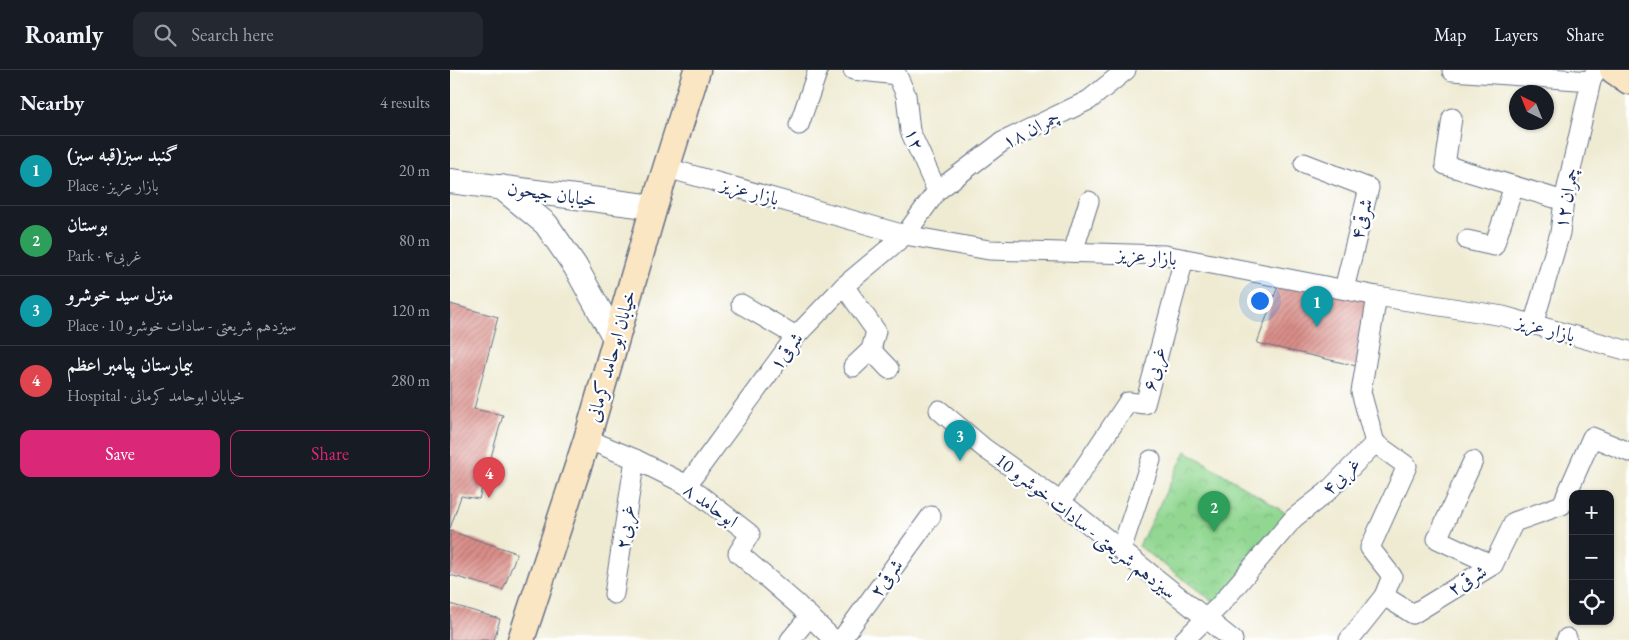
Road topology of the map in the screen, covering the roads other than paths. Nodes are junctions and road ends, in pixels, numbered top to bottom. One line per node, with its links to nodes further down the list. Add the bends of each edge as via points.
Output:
1 (697, 70): 12 (main road, خیابان ابوحامد کرمانی)
2 (818, 70): 10 (street)
3 (852, 70): 6 (street, ۱۲)
4 (1126, 70): 16 (street, چمران ۱۸, via 1089,100 1002,142)
5 (1452, 71): 7 (street)
6 (898, 73): 16 (street, ۱۲, via 906,95 910,131)
7 (1600, 74): 8 (main road); 18 (street, چمران ۱۲)
8 (1629, 81)
9 (1452, 118): 14 (street, via 1445,165)
10 (799, 125)
11 (1304, 163): 25 (street, شرقی۴, via 1369,188)
12 (667, 168): 19 (main road, خیابان ابوحامد کرمانی); 20 (street, بازار عزیز)
13 (450, 181): 15 (street, خیابان جیحون)
14 (1514, 186): 18 (street); 21 (street, via 1494,246)
15 (501, 187): 19 (street, خیابان جیحون); 30 (street, via 546,224 575,266)
16 (937, 191): 20 (street)
17 (1088, 201): 22 (street)
18 (1564, 201): 28 (street, چمران ۱۲, via 1560,233)
19 (654, 207): 30 (main road, خیابان ابوحامد کرمانی)
20 (905, 235): 22 (street, بازار عزیز, via 989,250); 24 (street, شرقی۱)
21 (1466, 240)
22 (1073, 252): 23 (street, بازار عزیز, via 1165,255)
23 (1184, 259): 25 (street, بازار عزیز); 43 (street, غربی۶, via 1145,404 1128,402)
24 (844, 286): 29 (street, شرقی۱); 31 (street, via 876,331)
25 (1344, 289): 26 (street, بازار عزیز)
26 (1377, 296): 28 (street, بازار عزیز, via 1503,316); 37 (street, غربی۴, via 1361,392)
27 (741, 304): 29 (street)
28 (1533, 325): 32 (street, بازار عزیز)
29 (796, 336): 42 (street, شرقی۱)
30 (616, 340): 36 (main road, خیابان ابوحامد کرمانی)
31 (871, 350): 33 (street); 34 (street)
32 (1629, 351)
33 (853, 367)
34 (889, 369)
35 (939, 410): 43 (street, سیزدهم شریعتی - سادات خوشرو 10, via 984,448)
36 (587, 438): 39 (street, ابوحامد ۸); 51 (main road, خیابان ابوحامد کرمانی)
37 (1375, 442): 48 (street, via 1407,466 1370,548 1392,576); 50 (street, غربی۴, via 1327,492 1294,518)
38 (1629, 452): 46 (street, شرقی۲, via 1592,437 1562,505 1514,522)
39 (634, 459): 42 (street, ابوحامد ۸); 47 (street, غربی۲)
40 (1151, 460): 45 (street)
41 (1473, 461): 46 (street, via 1437,539)
42 (687, 485): 49 (street, ابوحامد ۸, via 750,534 738,553)
43 (1061, 502): 45 (street, سیزدهم شریعتی - سادات خوشرو 10)
44 (931, 516): 54 (street, شرقی۲)
45 (1121, 550): 50 (street, سیزدهم شریعتی - سادات خوشرو 10)
46 (1493, 564): 48 (street, شرقی۲, via 1413,614)
47 (614, 594)
48 (1384, 596): 57 (street)
49 (810, 616): 52 (street); 53 (street, ابوحامد ۸)
50 (1206, 619): 55 (street, غربی۴); 56 (street, سیزدهم شریعتی - سادات خوشرو 10)
51 (521, 640)
52 (790, 640)
53 (834, 640)
54 (841, 640)
55 (1184, 640)
56 (1233, 640)
57 (1350, 640)

